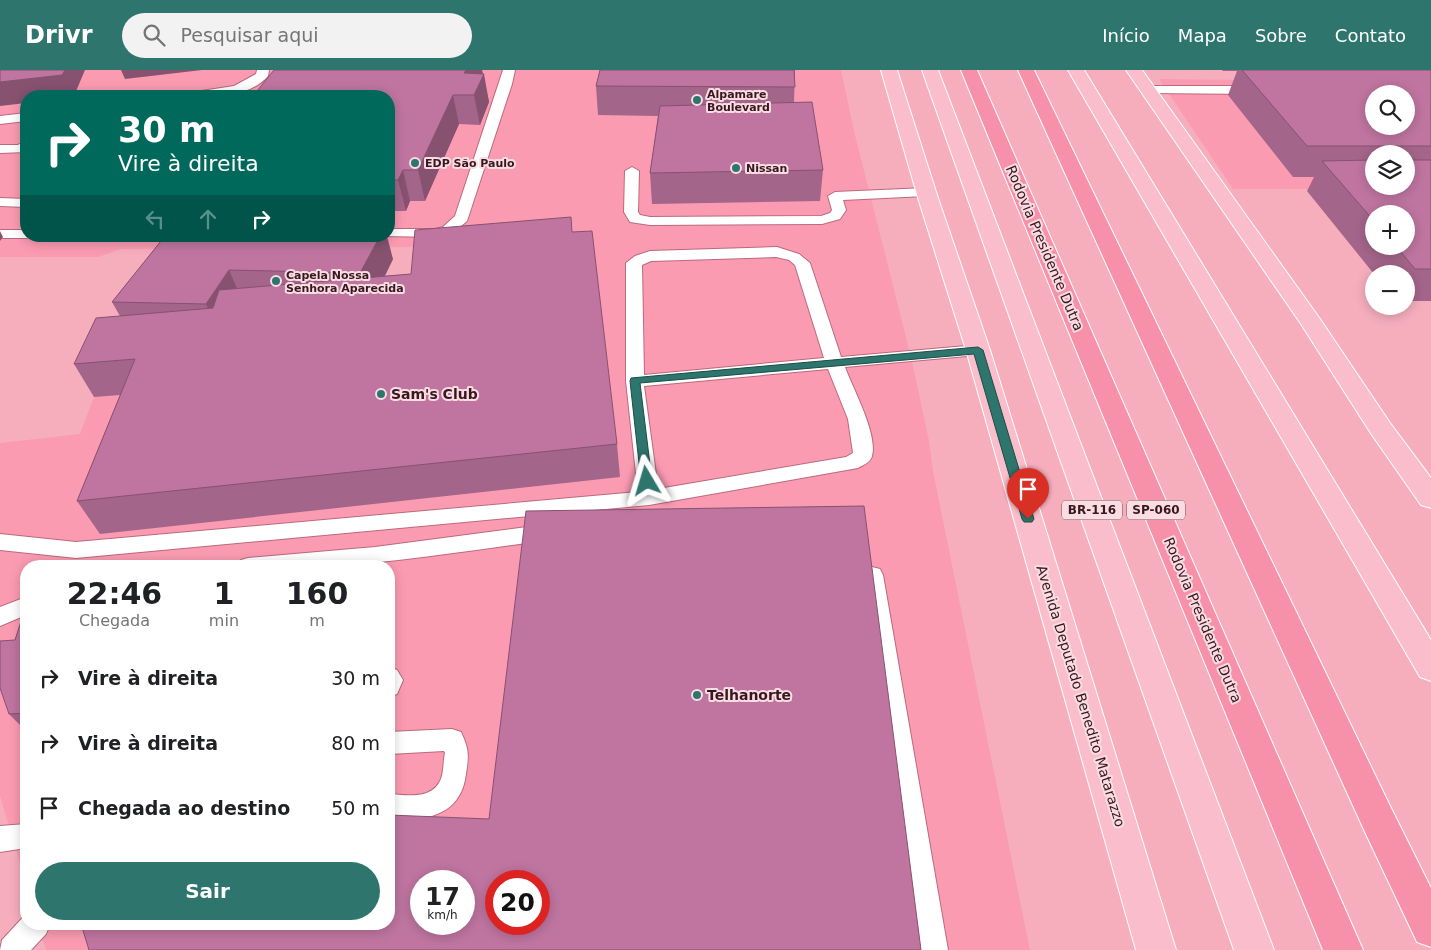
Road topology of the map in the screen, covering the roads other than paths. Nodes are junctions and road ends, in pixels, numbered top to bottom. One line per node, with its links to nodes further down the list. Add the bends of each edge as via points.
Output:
1 (263, 70): 9 (lane, via 262,76)
2 (509, 70): 20 (lane, via 462,218 448,230)
3 (889, 70): 17 (main road, Avenida Deputado Benedito Matarazzo)
4 (930, 70): 46 (main road, BR-116)
5 (970, 70): 47 (highway, Rodovia Presidente Dutra / SP-060)
6 (1026, 70): 41 (highway)
7 (1076, 70): 36 (main road)
8 (1134, 70): 10 (main road)
9 (238, 90)
10 (1148, 90): 11 (lane); 26 (main road, via 1312,324)
11 (1272, 90)
12 (20, 118): 13 (lane)
13 (0, 120)
14 (0, 149): 15 (lane)
15 (20, 149)
16 (632, 171): 17 (lane, via 631,212 635,219 650,221 822,220 836,216 839,210 835,196)
17 (926, 192): 23 (main road, Avenida Deputado Benedito Matarazzo)
18 (0, 202): 19 (lane)
19 (20, 203)
20 (395, 233)
21 (0, 234): 22 (lane)
22 (20, 234)
23 (978, 350): 24 (lane); 45 (main road, Avenida Deputado Benedito Matarazzo)
24 (834, 362): 25 (lane); 25 (lane, via 802,263 794,257 777,252 650,256 634,263); 27 (lane, via 864,443 863,456 851,463)
25 (635, 381): 27 (lane)
26 (1381, 429): 28 (main road); 29 (main road)
27 (649, 498): 31 (lane, via 76,550)
28 (1431, 498)
29 (1431, 512)
30 (574, 529): 33 (lane)
31 (0, 542)
32 (868, 551): 44 (lane)
33 (324, 560)
34 (20, 609): 35 (lane)
35 (0, 617)
36 (1431, 668)
37 (395, 743): 38 (lane, via 452,740 457,753 452,787 435,803 412,808)
38 (395, 807)
39 (20, 837): 40 (lane)
40 (0, 839)
41 (1431, 928)
42 (30, 930): 43 (lane)
43 (12, 950)
44 (934, 950)
45 (1156, 950)
46 (1254, 950)
47 (1343, 950)

